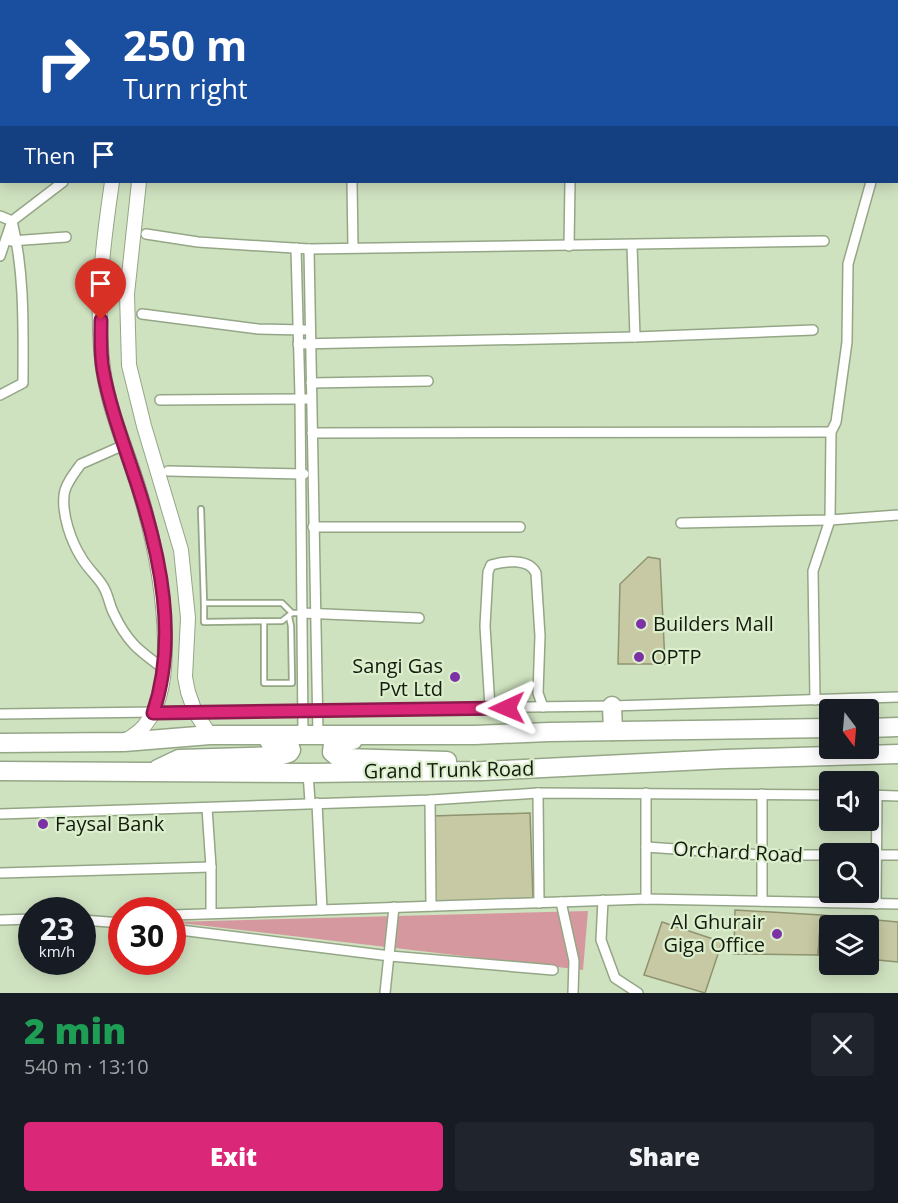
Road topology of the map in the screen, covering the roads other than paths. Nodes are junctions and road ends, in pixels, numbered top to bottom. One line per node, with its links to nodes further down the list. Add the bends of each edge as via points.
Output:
1 (62, 183): 8 (street)
2 (112, 183): 35 (street, via 102,256 101,352)
3 (139, 183): 51 (street, via 127,294 129,365 181,550 188,618)
4 (352, 183): 17 (street)
5 (570, 183): 15 (street)
6 (871, 183): 33 (street, via 848,264 847,342 836,422)
7 (0, 216): 8 (street)
8 (12, 221): 11 (street); 13 (street)
9 (146, 234): 16 (street, via 198,242)
10 (66, 237): 13 (street)
11 (6, 240): 13 (street); 19 (street)
12 (824, 241): 14 (street)
13 (17, 242): 29 (street, via 23,300 23,383)
14 (632, 245): 15 (street); 24 (street)
15 (569, 246): 17 (street)
16 (296, 248): 18 (street); 21 (street)
17 (353, 248): 18 (street)
18 (309, 249): 23 (street)
19 (0, 256)
20 (142, 314): 21 (street, via 258,329)
21 (298, 329): 23 (street); 25 (street)
22 (813, 330): 24 (street)
23 (309, 331): 26 (street)
24 (635, 338): 26 (street)
25 (298, 344): 26 (street); 30 (street)
26 (309, 345): 28 (street)
27 (428, 381): 28 (street)
28 (310, 383): 31 (street)
29 (0, 395)
30 (300, 399): 31 (street); 32 (street); 37 (street)
31 (311, 399): 34 (street)
32 (160, 400)
33 (831, 432): 34 (street); 41 (street)
34 (312, 433): 38 (street)
35 (124, 445): 50 (street, via 161,576); 50 (street, via 81,464 64,495 66,518 80,556 101,582 118,623 138,651)
36 (168, 471): 37 (street)
37 (300, 474): 38 (street); 47 (street)
38 (313, 474): 43 (street)
39 (201, 509): 45 (lane)
40 (898, 515): 41 (street)
41 (830, 520): 42 (street); 53 (street, via 813,571)
42 (681, 523)
43 (314, 527): 44 (street); 46 (street)
44 (520, 527)
45 (204, 603): 47 (lane, via 282,603); 49 (lane, via 204,622)
46 (316, 614): 47 (street); 48 (street); 58 (street)
47 (294, 615): 49 (lane, via 282,621); 49 (lane, via 291,682 264,682); 57 (street)
48 (419, 618)
49 (264, 622)
50 (164, 672): 51 (street); 60 (street)
51 (185, 677): 59 (street)
52 (898, 697): 53 (street)
53 (815, 700): 54 (street)
54 (612, 706): 56 (street); 65 (highway)
55 (490, 708): 56 (street); 56 (street, via 485,626 488,572 491,565 510,562 527,563 536,573 538,693); 58 (street)
56 (543, 708)
57 (302, 711): 58 (street); 59 (street); 66 (street)
58 (317, 711): 66 (street)
59 (195, 712): 60 (street); 67 (street)
60 (153, 713): 61 (street); 70 (street, via 144,727)
61 (0, 714)
62 (819, 728): 65 (highway, Grand Trunk Road)
63 (879, 728): 64 (highway)
64 (898, 728)
65 (613, 731): 68 (highway, Grand Trunk Road)
66 (310, 734): 67 (highway, Grand Trunk Road); 68 (highway, Grand Trunk Road)
67 (210, 735): 69 (highway, Grand Trunk Road)
68 (475, 735): 75 (highway, via 437,742 339,741 333,744 332,753 338,758 443,760)
69 (153, 740): 70 (highway, Grand Trunk Road); 74 (highway, via 280,741 291,750 279,756 179,759)
70 (124, 742): 71 (highway, Grand Trunk Road)
71 (0, 743)
72 (898, 754): 75 (highway, Grand Trunk Road)
73 (0, 771): 74 (highway, Grand Trunk Road)
74 (152, 771): 76 (highway, Grand Trunk Road)
75 (483, 771): 76 (highway, Grand Trunk Road)
76 (309, 773): 84 (street)
77 (538, 793): 78 (street); 83 (street); 98 (street)
78 (646, 793): 79 (street); 87 (street)
79 (762, 794): 80 (street); 88 (street)
80 (819, 795)
81 (879, 795): 82 (street)
82 (898, 796)
83 (430, 800): 84 (street); 101 (street)
84 (313, 803): 85 (street); 103 (street)
85 (207, 808): 86 (street); 92 (street)
86 (0, 814)
87 (646, 847): 88 (street, Orchard Road); 94 (street)
88 (763, 855): 89 (street, Orchard Road); 96 (street)
89 (819, 855)
90 (879, 855): 91 (street)
91 (898, 855)
92 (211, 867): 93 (street); 104 (street)
93 (0, 873)
94 (646, 899): 95 (street); 96 (street)
95 (603, 900): 97 (street); 113 (street, via 601,940 611,968 615,978)
96 (762, 901): 99 (street)
97 (561, 902): 98 (street); 112 (street, via 574,961)
98 (539, 903): 101 (street)
99 (876, 904): 100 (street)
100 (898, 904)
101 (431, 906): 102 (street)
102 (394, 907): 103 (street); 109 (street)
103 (322, 910): 104 (street)
104 (211, 914): 105 (street)
105 (186, 915)
106 (0, 920): 107 (street)
107 (18, 920)
108 (186, 931): 109 (street)
109 (390, 956): 110 (street); 111 (street)
110 (553, 970)
111 (385, 993)
112 (573, 993)
113 (638, 993)

